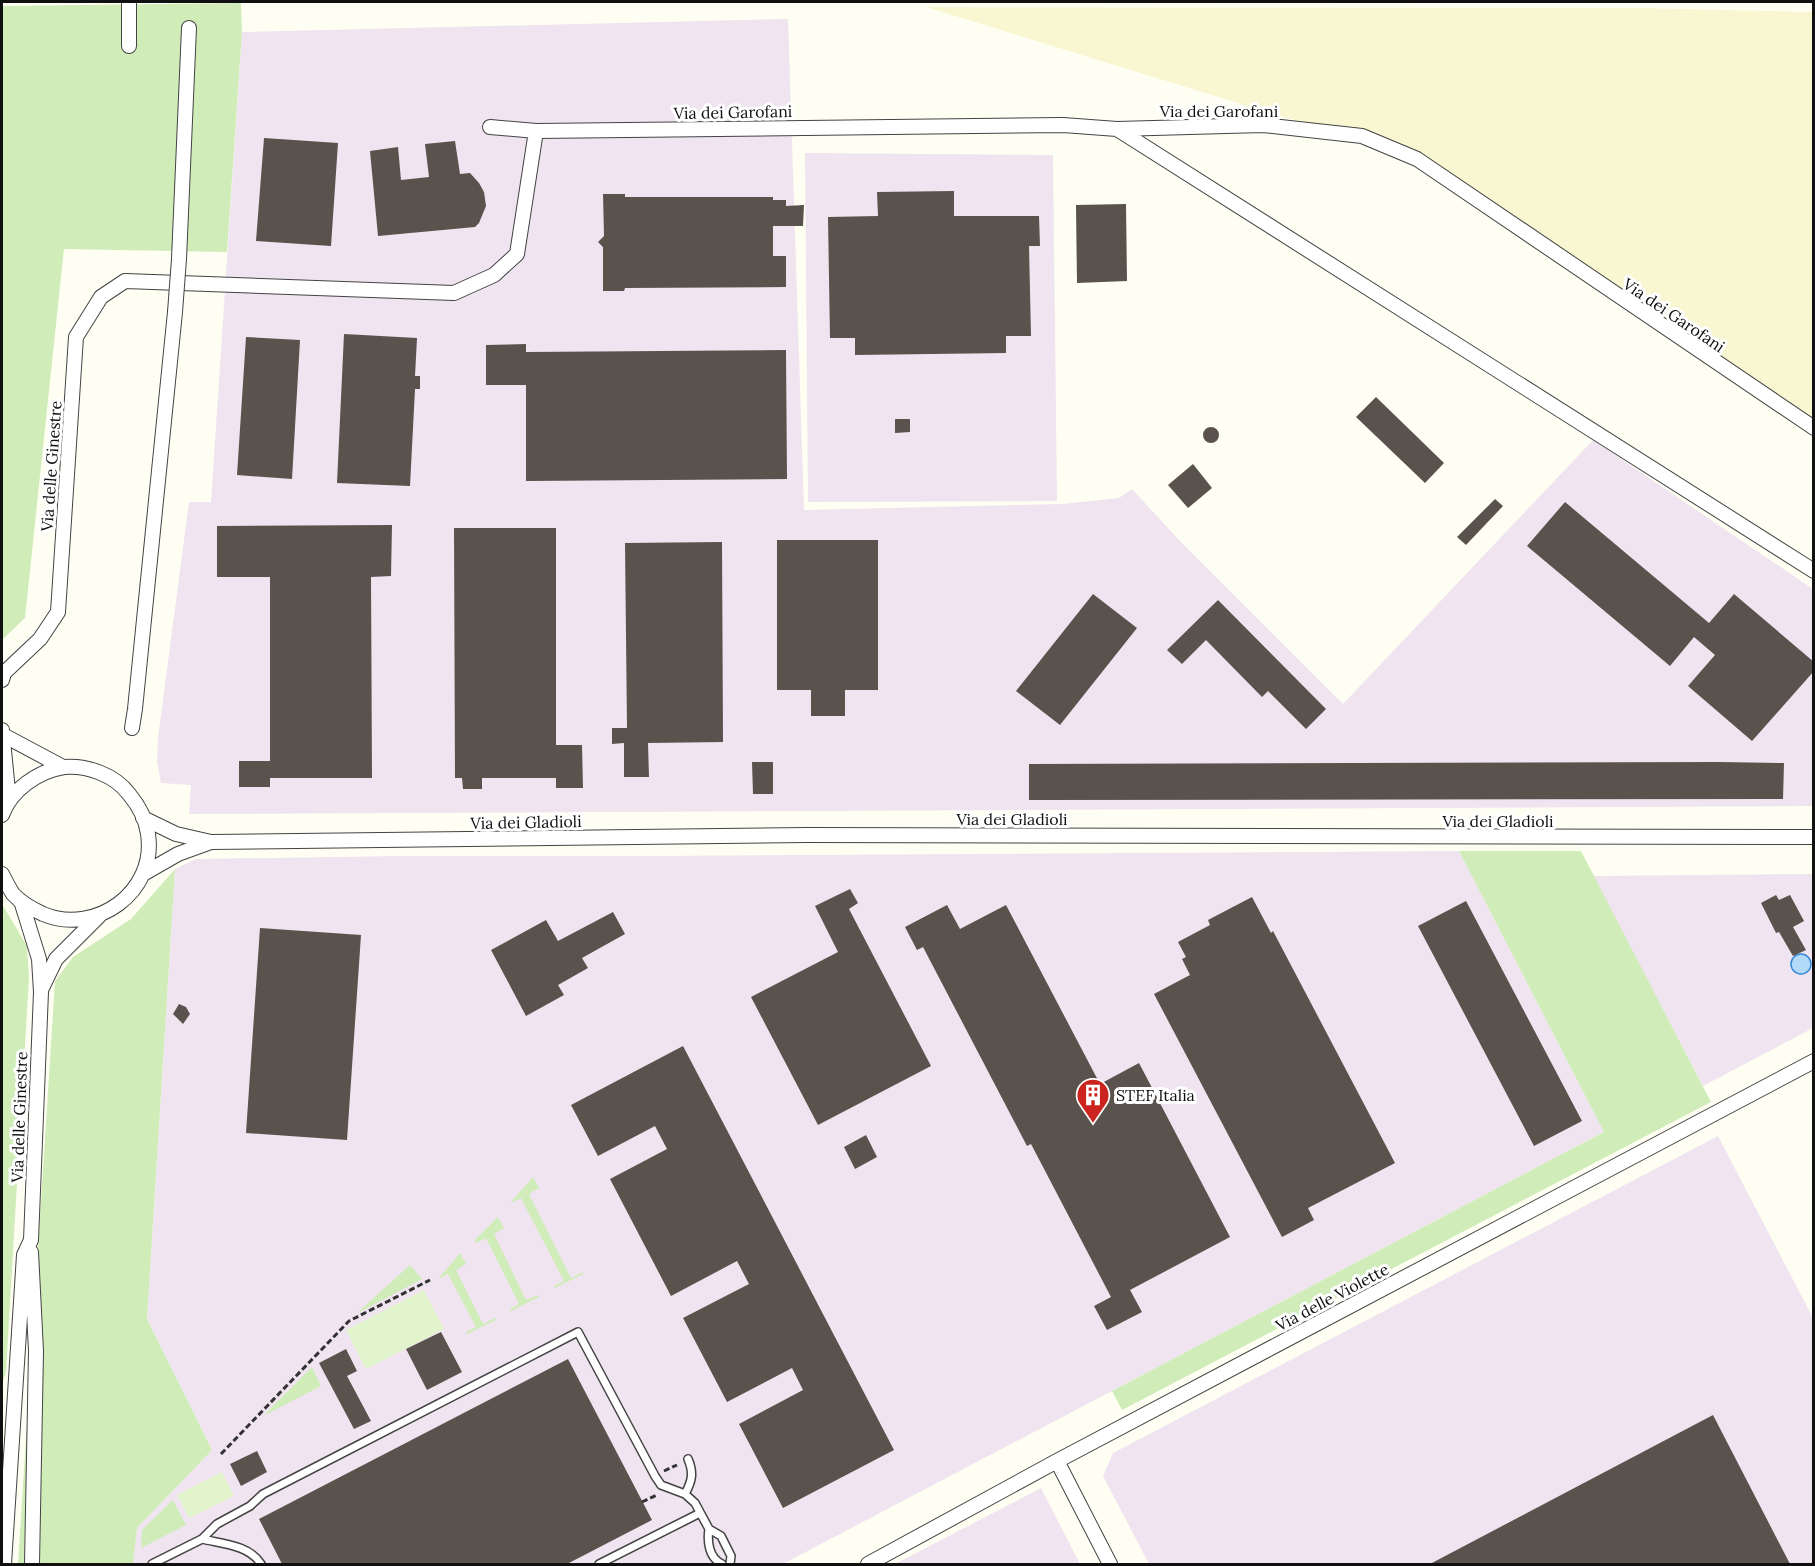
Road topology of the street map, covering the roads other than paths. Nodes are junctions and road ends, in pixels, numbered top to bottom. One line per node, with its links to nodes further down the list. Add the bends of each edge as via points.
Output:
1 (129, 2): 3 (street)
2 (189, 28): 10 (street, bridge, via 175,312)
3 (129, 46)
4 (490, 127): 6 (street, Via dei Garofani)
5 (1117, 129): 6 (street, Via dei Garofani, via 1063,125); 7 (street, Via dei Garofani, via 1263,125 1362,136 1417,159); 8 (street)
6 (536, 131): 9 (street, Via delle Ginestre, via 517,254 494,275 454,293 125,281 101,297 76,337 58,612 40,639 4,673)
7 (1814, 428)
8 (1814, 571)
9 (2, 681)
10 (132, 728)
11 (2, 732): 12 (street); 13 (street)
12 (63, 768): 13 (street, Via dei Gladioli, via 38,776 18,789); 14 (street, Via dei Gladioli, via 78,767 104,774 124,787)
13 (4, 810)
14 (143, 818): 16 (street, Via dei Gladioli, via 176,834); 17 (street, Via dei Gladioli, via 149,848)
15 (1814, 837): 16 (street, Via dei Gladioli, via 807,835)
16 (211, 842): 17 (street, Via dei Gladioli, via 178,854)
17 (143, 874): 20 (street, Via dei Gladioli, via 133,891)
18 (2, 876): 19 (street, Via dei Gladioli)
19 (21, 900): 20 (street, Via dei Gladioli, via 54,919 74,921); 21 (street, Via delle Ginestre, via 39,959)
20 (101, 915): 21 (street, Via delle Ginestre, via 56,959)
21 (40, 992): 23 (street, Via delle Ginestre)
22 (1814, 1062): 26 (street, Via delle Violette)
23 (31, 1240): 24 (street, Via delle Ginestre, via 24,1255); 32 (street, via 36,1351)
24 (6, 1438): 31 (street, Via delle Ginestre)
25 (688, 1459): 27 (lane, via 693,1470)
26 (1058, 1461): 38 (street, Via delle Violette); 39 (street)
27 (686, 1494): 28 (lane); 30 (lane, via 661,1485 578,1332 263,1494 217,1524)
28 (700, 1513): 29 (lane); 35 (lane)
29 (709, 1529): 36 (lane, via 707,1544); 37 (lane, via 721,1536 731,1556)
30 (202, 1539): 33 (lane); 34 (lane, via 242,1549)
31 (4, 1564)
32 (33, 1564)
33 (152, 1564)
34 (261, 1564)
35 (600, 1564)
36 (722, 1564)
37 (730, 1564)
38 (868, 1564)
39 (1110, 1564)

